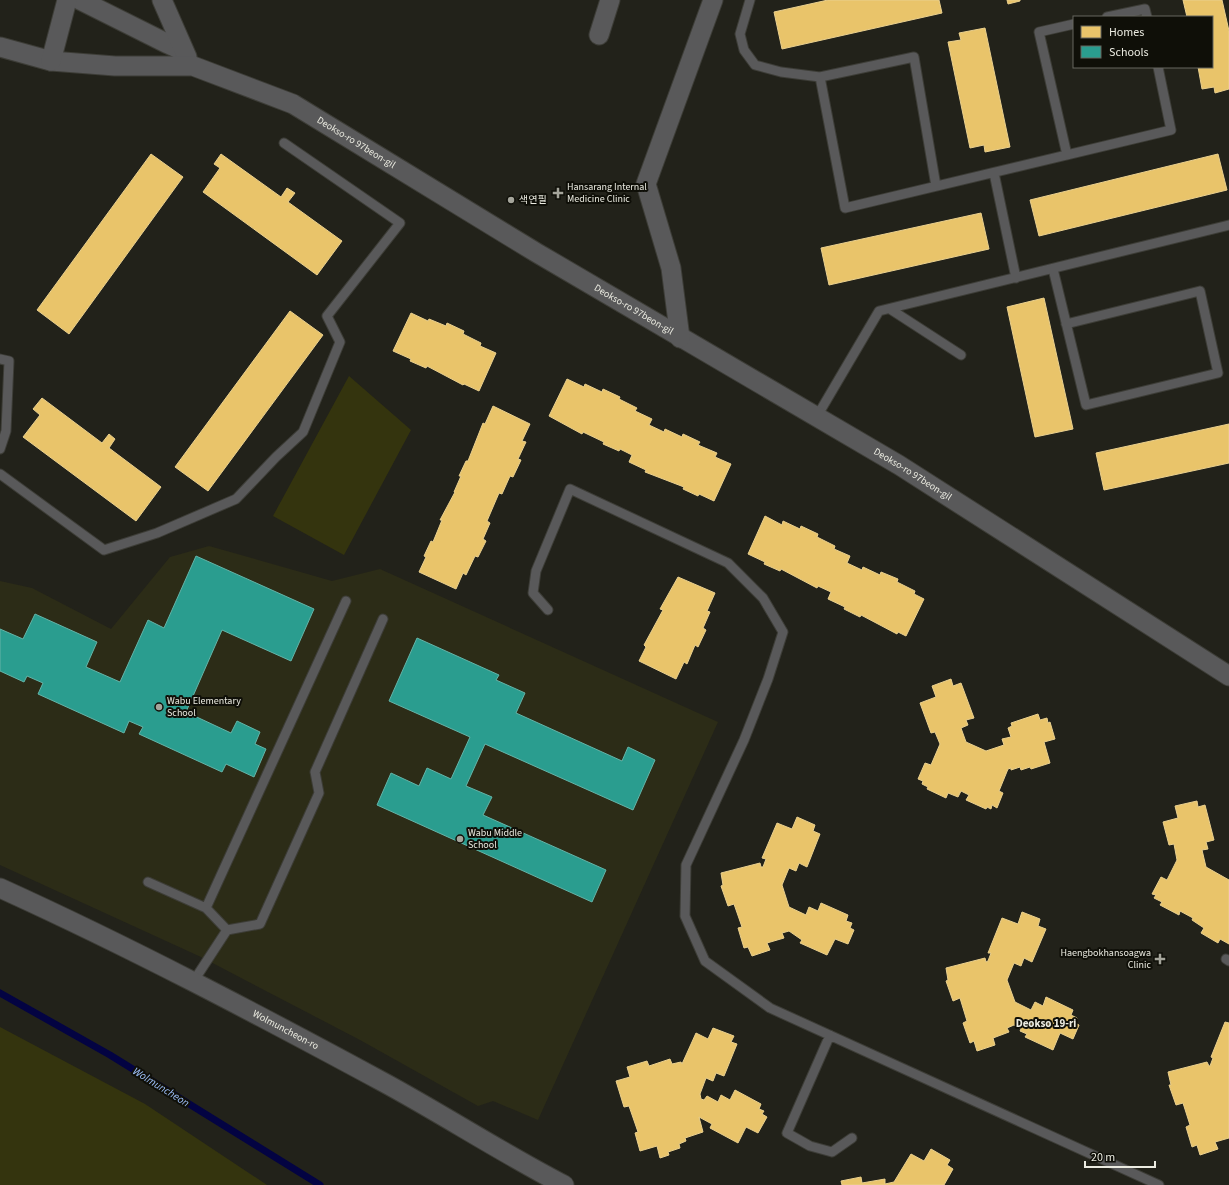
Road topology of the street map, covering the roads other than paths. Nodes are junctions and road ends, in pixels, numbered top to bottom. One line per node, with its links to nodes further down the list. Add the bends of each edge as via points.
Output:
1 (67, 0): 13 (street, via 66,12)
2 (80, 0): 12 (street)
3 (162, 0): 12 (street)
4 (610, 0): 10 (street)
5 (713, 0): 26 (street, via 646,184 671,268)
6 (750, 0): 16 (lane, via 740,34 744,50 755,65)
7 (1112, 16): 8 (lane, via 1145,9)
8 (1147, 16)
9 (1073, 24): 18 (lane, via 1039,32)
10 (599, 35)
11 (0, 47): 13 (street, Deokso-ro 97beon-gil)
12 (183, 50): 14 (street)
13 (51, 61): 14 (street, Deokso-ro 97beon-gil, via 115,66)
14 (193, 66): 26 (street, Deokso-ro 97beon-gil, via 293,104)
15 (1158, 68): 18 (lane, via 1171,130)
16 (820, 78): 20 (lane, via 845,208); 20 (lane, via 914,57)
17 (284, 143): 31 (lane, via 400,223 327,316 340,342 303,432 236,499 157,533 104,550)
18 (1066, 155): 19 (lane)
19 (994, 173): 20 (lane); 23 (lane)
20 (936, 186)
21 (1229, 225): 22 (lane)
22 (1053, 269): 23 (lane); 25 (lane)
23 (1016, 278): 24 (lane)
24 (890, 309): 27 (lane); 29 (lane, via 879,311)
25 (1066, 324): 25 (lane, via 1086,405 1218,373 1200,291)
26 (680, 338): 29 (street, Deokso-ro 97beon-gil)
27 (961, 355)
28 (0, 359): 30 (lane, via 9,362 6,431)
29 (816, 418): 35 (street, Deokso-ro 97beon-gil, via 898,465)
30 (0, 450)
31 (0, 474)
32 (346, 602): 38 (lane)
33 (548, 610): 41 (lane, via 533,593 536,571 570,489 728,563 763,598 783,632 744,740 686,866 685,916 705,961 770,1008)
34 (384, 619): 39 (lane, via 315,772 319,793 260,924)
35 (1229, 676)
36 (148, 882): 38 (lane)
37 (0, 888): 40 (street, Wolmuncheon-ro)
38 (206, 908): 39 (lane)
39 (227, 930): 40 (lane)
40 (193, 982): 43 (street, Wolmuncheon-ro, via 384,1082)
41 (830, 1035): 42 (lane, via 787,1133 810,1146 832,1152); 44 (lane)
42 (852, 1138)
43 (564, 1185)
44 (1159, 1185)

